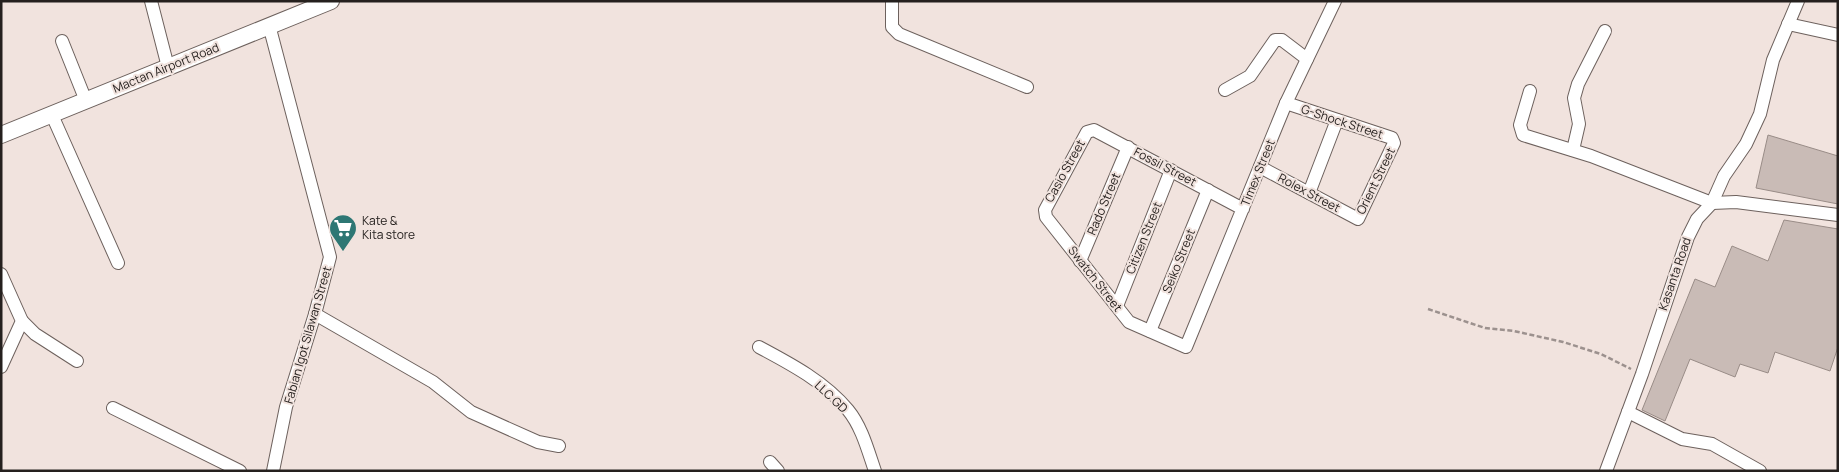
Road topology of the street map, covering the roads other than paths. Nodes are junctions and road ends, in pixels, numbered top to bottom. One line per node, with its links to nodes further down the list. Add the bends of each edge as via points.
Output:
1 (151, 1): 12 (street)
2 (330, 1): 7 (main road, Mactan Airport Road)
3 (892, 1): 13 (street, via 892,27 899,34)
4 (1335, 1): 11 (street, Timex Street)
5 (1798, 1): 6 (street, Kasanta Road)
6 (1788, 24): 9 (street); 29 (street, Kasanta Road, via 1773,60 1760,114)
7 (269, 25): 12 (main road, Mactan Airport Road); 38 (street, Fabian Igot Silawan Street, via 330,257)
8 (1605, 31): 24 (street, via 1574,98 1579,124)
9 (1838, 35)
10 (62, 41): 16 (street)
11 (1307, 59): 14 (street, via 1282,40 1275,40 1250,76); 17 (street, Timex Street)
12 (168, 67): 16 (main road, Mactan Airport Road)
13 (1027, 87)
14 (1225, 90)
15 (1530, 91): 24 (street, via 1520,125 1523,135)
16 (86, 101): 18 (main road, Mactan Airport Road)
17 (1286, 103): 19 (street, G-Shock Street); 25 (street, Timex Street)
18 (52, 115): 21 (main road, Mactan Airport Road); 35 (street)
19 (1337, 120): 22 (street, G-Shock Street, via 1392,138); 28 (street)
20 (1087, 132): 23 (street, Fossil Street, via 1094,130); 31 (street, Casio Street)
21 (1, 135)
22 (1394, 143): 33 (street, Orient Street)
23 (1128, 147): 26 (street, Fossil Street); 34 (street, Rado Street)
24 (1573, 150): 29 (street)
25 (1260, 167): 28 (street, Rolex Street); 30 (street, Timex Street)
26 (1171, 170): 27 (street, Fossil Street); 37 (street, Citizen Street)
27 (1208, 190): 30 (street, Fossil Street); 40 (street, Seiko Street)
28 (1309, 193): 33 (street, Rolex Street)
29 (1712, 203): 32 (street, via 1736,202); 46 (street, Kasanta Road, via 1697,218 1688,237)
30 (1243, 209): 41 (street, Timex Street)
31 (1044, 210): 34 (street, Swatch Street)
32 (1838, 215)
33 (1358, 219)
34 (1080, 261): 37 (street, Swatch Street)
35 (118, 263)
36 (1, 274): 39 (street)
37 (1117, 306): 40 (street, Swatch Street, via 1129,322)
38 (315, 314): 47 (street, via 433,382 471,412 538,442); 49 (street, Fabian Igot Silawan Street, via 286,407)
39 (22, 321): 43 (street, via 35,334); 44 (street)
40 (1150, 331): 41 (street, Swatch Street)
41 (1186, 347)
42 (759, 348): 50 (street, LLC GD, via 799,369 849,411 862,434)
43 (77, 361)
44 (1, 367)
45 (113, 408): 48 (street)
46 (1628, 412): 51 (street, Kasanta Road); 52 (street, via 1682,439 1712,444)
47 (559, 446)
48 (240, 471)
49 (273, 471)
50 (875, 471)
51 (1606, 471)
52 (1760, 471)

